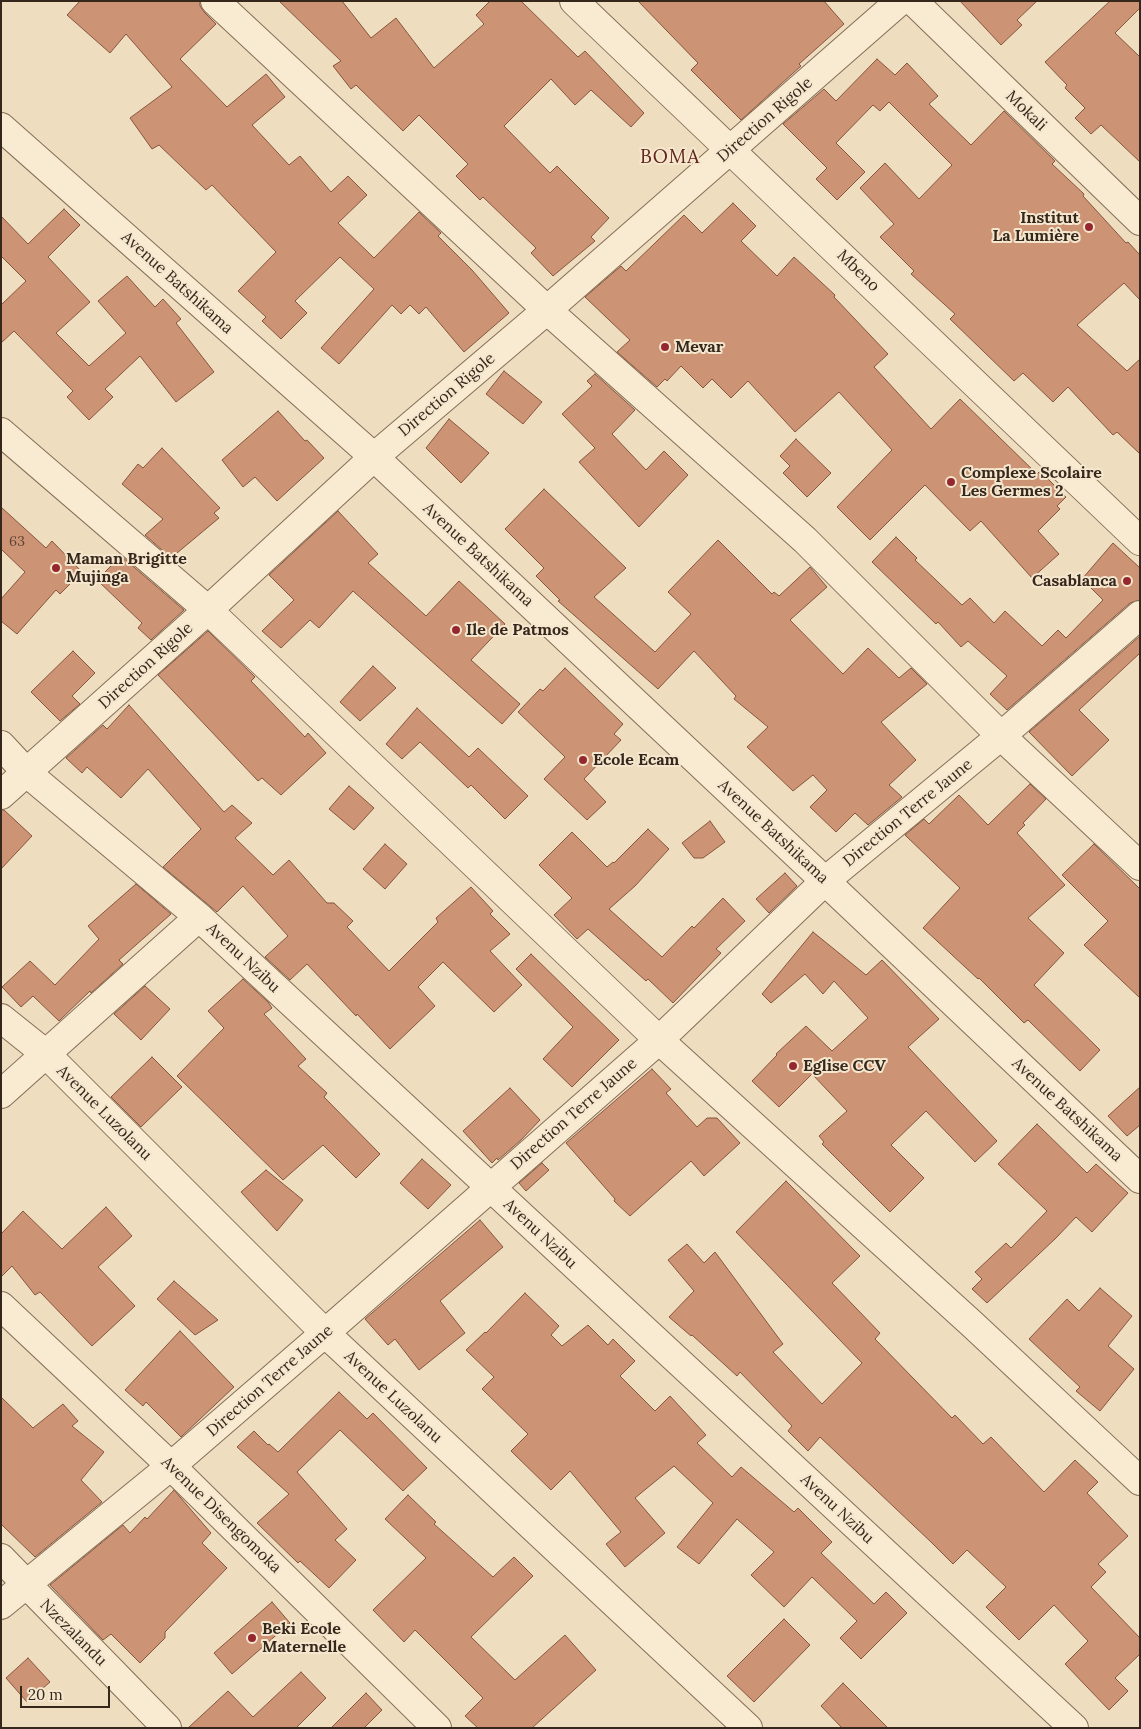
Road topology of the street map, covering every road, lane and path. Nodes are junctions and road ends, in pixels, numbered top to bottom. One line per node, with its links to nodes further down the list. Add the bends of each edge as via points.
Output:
1 (215, 1): 8 (street)
2 (574, 1): 6 (street, Mbeno)
3 (900, 1): 6 (street, Direction Rigole)
4 (912, 1): 7 (street, Mokali)
5 (1, 127): 10 (street, Avenue Batshikama)
6 (731, 150): 8 (street, Direction Rigole); 11 (street, Mbeno)
7 (1140, 221)
8 (547, 310): 10 (street, Direction Rigole); 14 (street, via 805,540)
9 (1, 432): 12 (street)
10 (374, 457): 12 (street, Direction Rigole); 19 (street, Avenue Batshikama)
11 (1140, 542)
12 (208, 610): 16 (street, Direction Rigole); 22 (street)
13 (1140, 615): 14 (street, Direction Terre Jaune)
14 (1001, 736): 18 (street); 19 (street, Direction Terre Jaune)
15 (1, 745): 16 (street, Avenu Nzibu)
16 (27, 773): 17 (street, Direction Rigole); 20 (street, Avenu Nzibu)
17 (1, 795)
18 (1140, 866)
19 (825, 881): 22 (street, Direction Terre Jaune); 25 (street, Avenue Batshikama)
20 (199, 917): 23 (street); 26 (street, Avenu Nzibu)
21 (1, 1018): 23 (street, Avenue Luzolanu)
22 (660, 1040): 26 (street, Direction Terre Jaune); 30 (street)
23 (46, 1054): 24 (street); 28 (street, Avenue Luzolanu)
24 (1, 1094)
25 (1140, 1179)
26 (490, 1188): 28 (street, Direction Terre Jaune); 37 (street, Avenu Nzibu)
27 (1, 1306): 29 (street, Avenue Disengomoka)
28 (325, 1333): 29 (street, Direction Terre Jaune); 36 (street, Avenue Luzolanu)
29 (171, 1466): 32 (street, Direction Terre Jaune); 35 (street, Avenue Disengomoka)
30 (1140, 1481)
31 (1, 1558): 32 (street, Nzezalandu)
32 (26, 1585): 33 (street, Direction Terre Jaune); 34 (street, Nzezalandu)
33 (1, 1605)
34 (167, 1728)
35 (437, 1728)
36 (748, 1728)
37 (1074, 1728)

